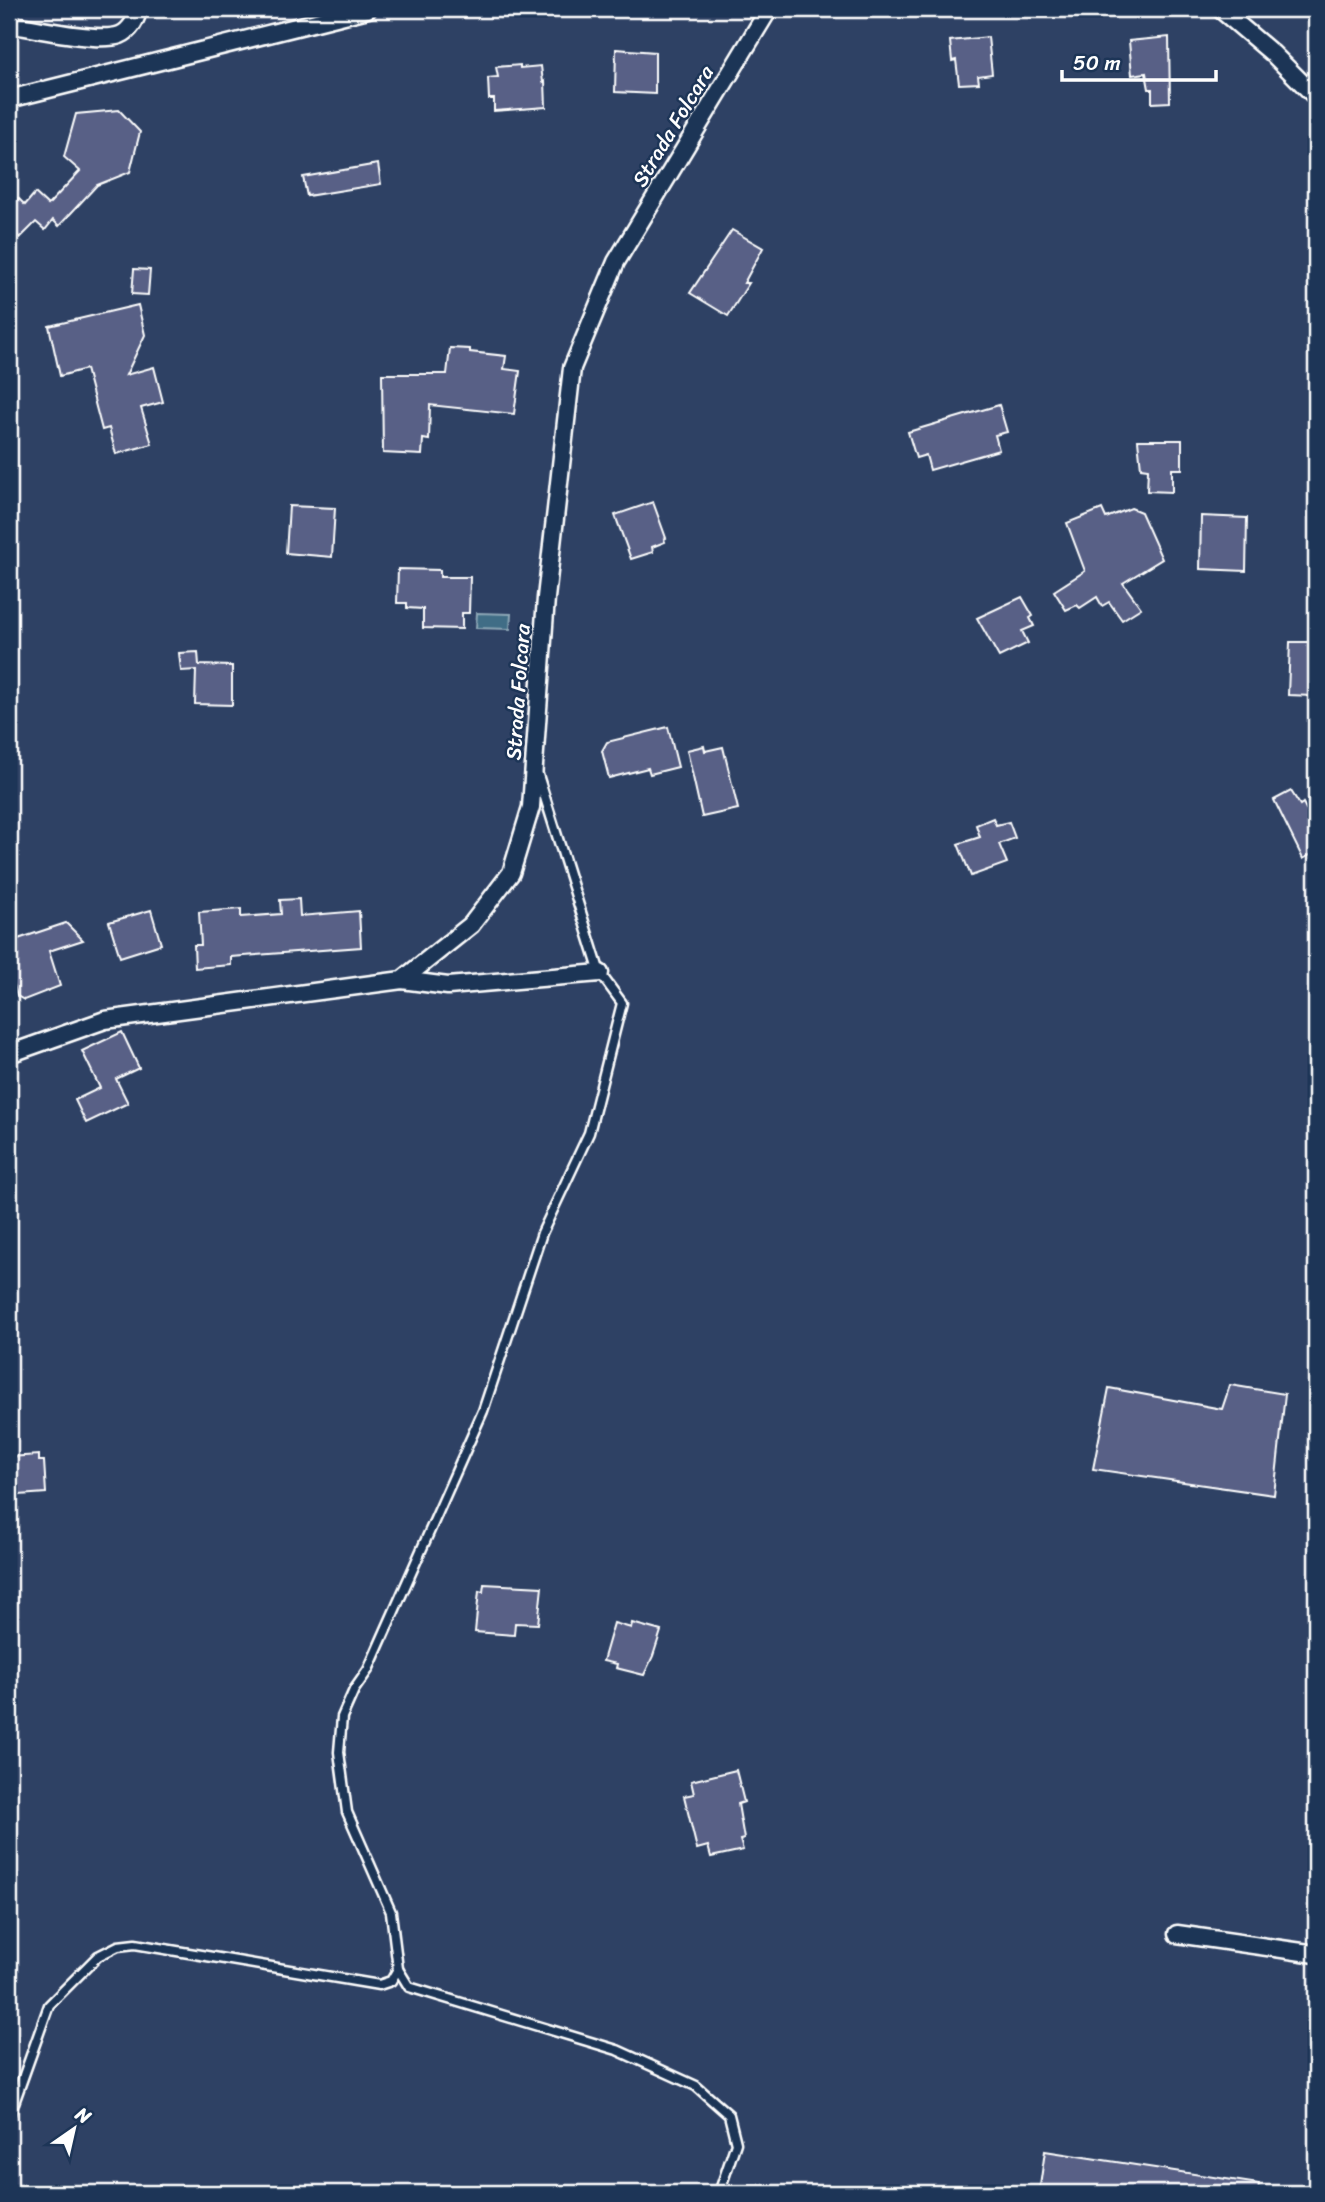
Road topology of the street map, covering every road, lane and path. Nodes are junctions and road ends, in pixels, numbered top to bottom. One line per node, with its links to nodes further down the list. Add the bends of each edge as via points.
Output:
1 (138, 9): 5 (street, via 131,27 119,35 99,38)
2 (368, 9): 7 (street)
3 (769, 9): 8 (street, Strada Folcara, via 617,262 572,368 546,598)
4 (1220, 9): 6 (street)
5 (9, 24)
6 (1316, 97)
7 (9, 99)
8 (534, 762): 9 (lane); 10 (street, Strada Folcara, via 531,807 511,873 471,925)
9 (600, 973): 10 (street, via 448,986); 14 (lane, via 622,1003 589,1133 542,1233 483,1411 368,1670 342,1717 339,1752 347,1812 391,1912)
10 (402, 980): 11 (street, via 105,1020)
11 (9, 1054)
12 (1177, 1934): 13 (street)
13 (1316, 1954)
14 (398, 1969): 15 (lane, via 391,1981 379,1985 135,1944 118,1946 98,1956 49,2005); 16 (lane, via 409,1987 617,2050 696,2086 729,2115 736,2143)
15 (9, 2117)
16 (719, 2193)

